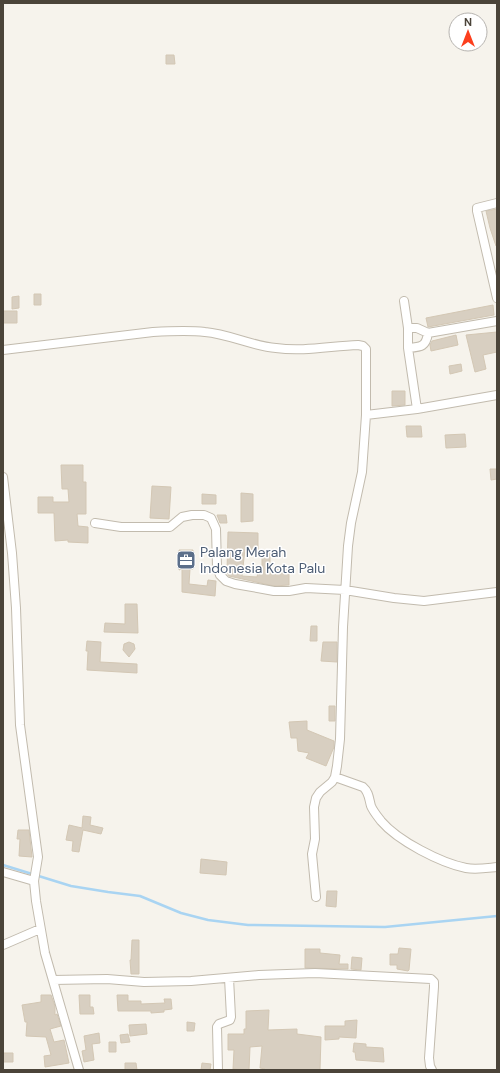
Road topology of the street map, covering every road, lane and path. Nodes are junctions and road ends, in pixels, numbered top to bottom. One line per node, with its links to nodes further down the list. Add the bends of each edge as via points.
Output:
1 (497, 203): 2 (street, via 477,208)
2 (497, 298)
3 (404, 301): 5 (street)
4 (497, 321): 6 (street)
5 (408, 328): 6 (street, via 417,328); 7 (street)
6 (428, 333): 7 (street, via 424,344)
7 (408, 348): 10 (street)
8 (3, 350): 11 (street, via 177,331 205,332 278,349 358,345 363,346 367,353)
9 (497, 395): 10 (street)
10 (417, 409): 11 (street)
11 (366, 415): 14 (street, via 362,472 351,523)
12 (3, 477): 19 (street, via 16,608 20,725 38,858)
13 (96, 523): 14 (street, via 122,527 170,527 182,517 204,515 214,522 217,567 226,581 274,591 306,588)
14 (345, 590): 15 (street, via 424,601); 16 (street, via 340,739)
15 (497, 592)
16 (335, 777): 17 (street, via 363,787 369,794 372,808 381,821 391,831 425,853 467,868); 20 (street, via 320,792 314,807 315,839 312,854)
17 (497, 867)
18 (3, 872): 19 (street)
19 (35, 876): 21 (street)
20 (316, 897)
21 (40, 929): 22 (street); 24 (street)
22 (3, 945)
23 (229, 978): 24 (street, via 144,982 107,979); 26 (street, via 231,1017 217,1027); 27 (street, via 315,973 431,979 434,982 429,1058)
24 (53, 980): 25 (street)
25 (79, 1070)
26 (218, 1070)
27 (432, 1070)

